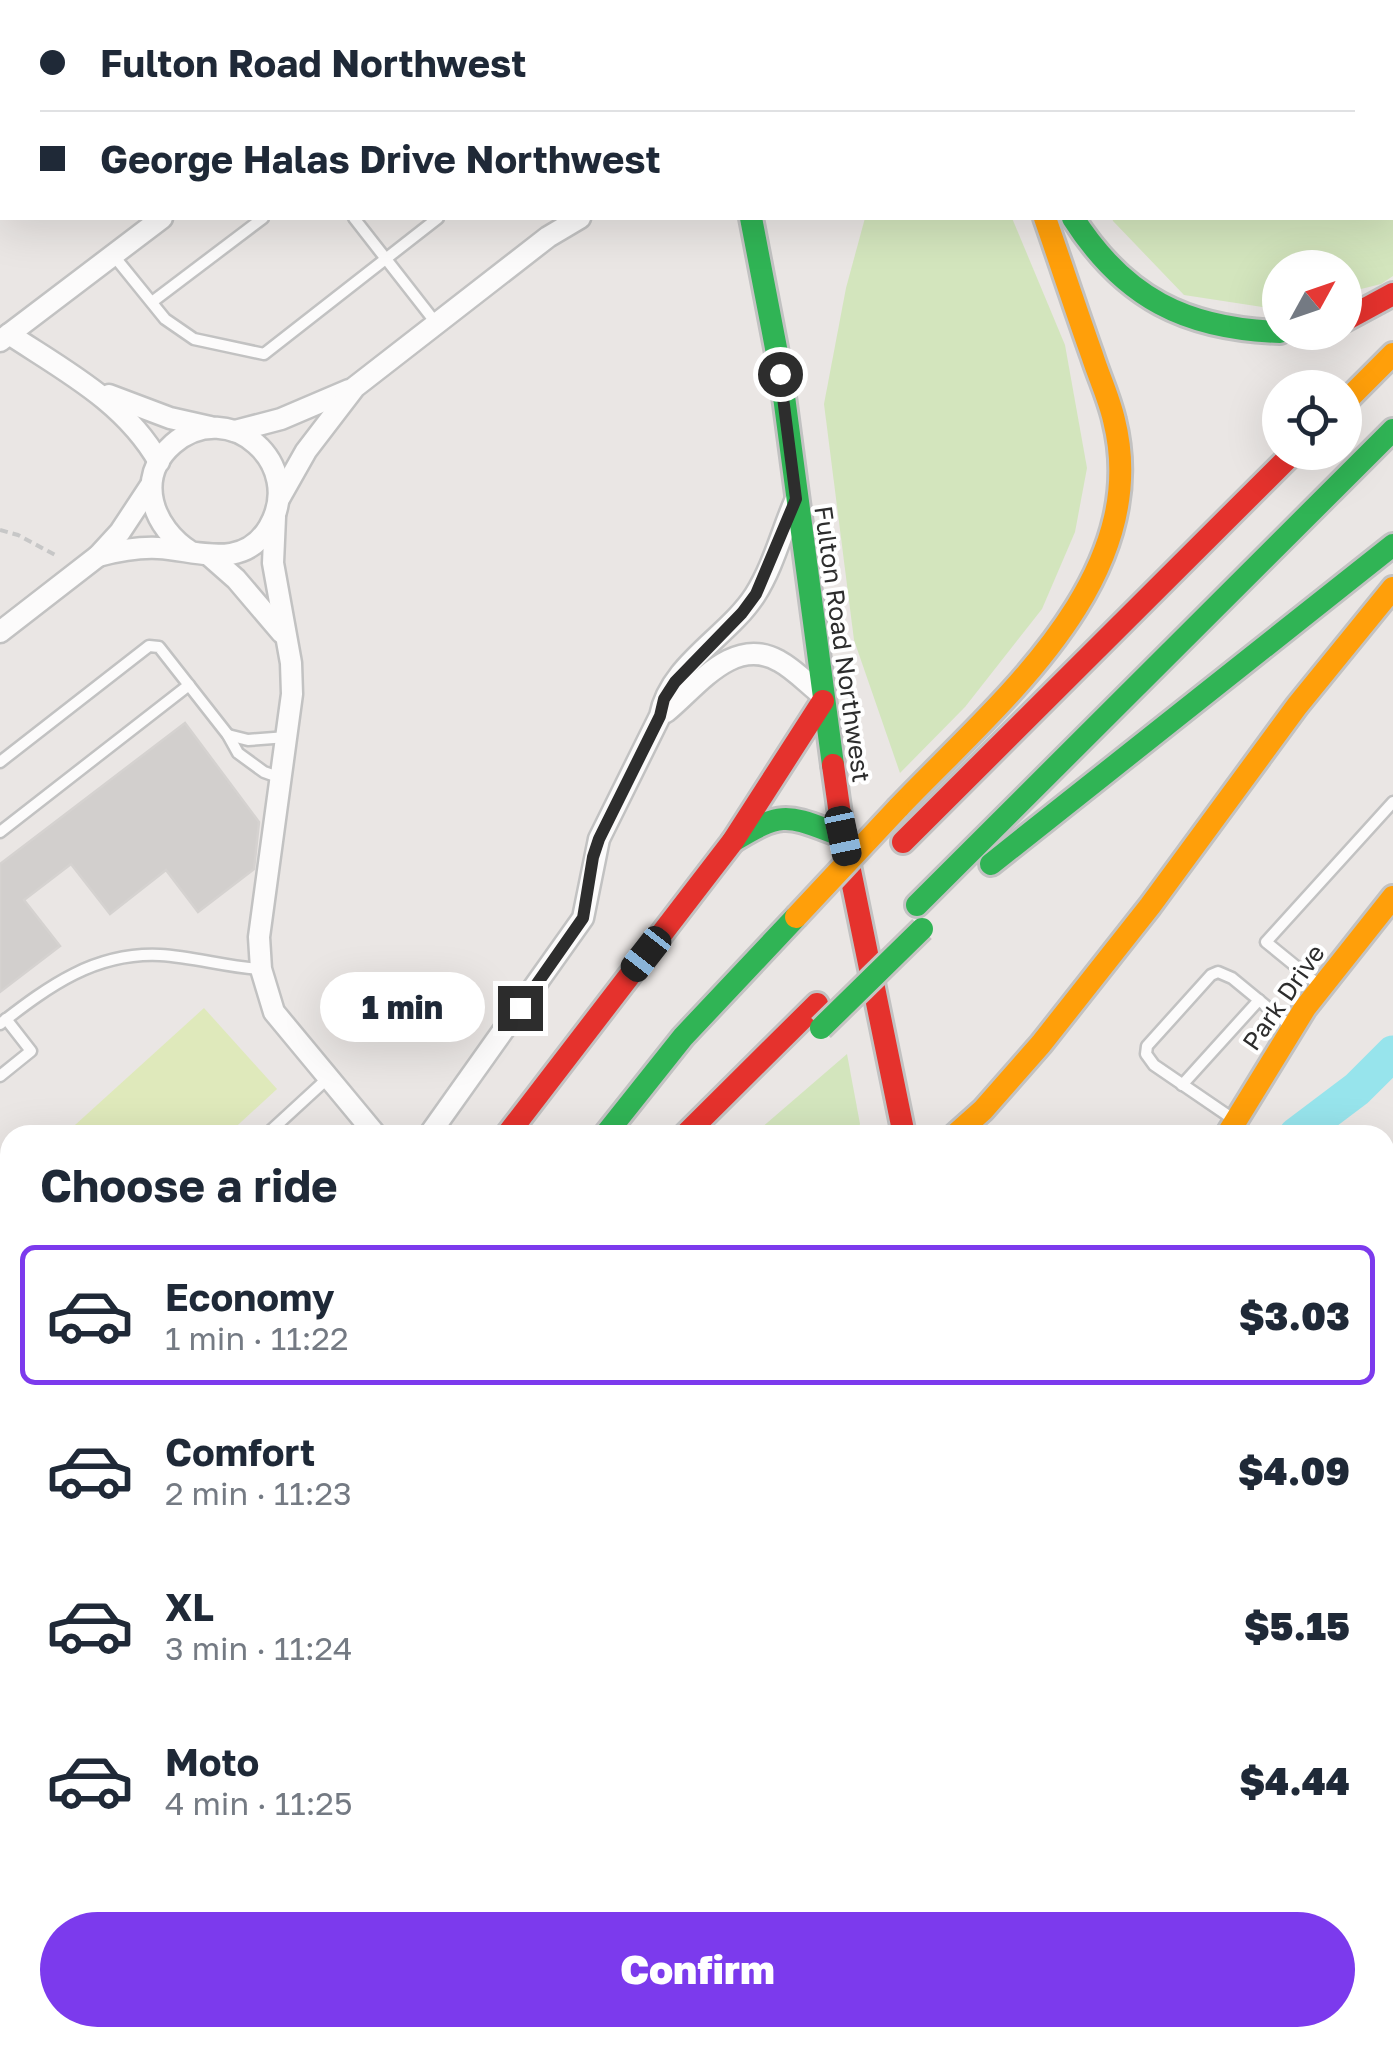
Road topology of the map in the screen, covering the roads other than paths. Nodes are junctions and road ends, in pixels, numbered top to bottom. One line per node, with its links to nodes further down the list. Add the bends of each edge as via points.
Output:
1 (159, 220): 9 (street)
2 (260, 220): 12 (lane)
3 (356, 220): 10 (lane)
4 (435, 220): 10 (lane)
5 (577, 220): 14 (street)
6 (750, 220): 27 (main road, Fulton Road Northwest, via 773,323)
7 (1047, 220): 49 (main road, bridge, via 1116,422 1122,486 1117,518 1097,575 1066,626 898,808)
8 (1074, 220): 15 (main road, via 1117,275 1165,309 1221,329)
9 (113, 254): 12 (lane); 16 (street)
10 (386, 258): 12 (lane, via 264,354 194,338); 14 (lane)
11 (1393, 294): 13 (main road)
12 (152, 302)
13 (1362, 311)
14 (436, 324): 19 (street)
15 (1262, 331)
16 (4, 337): 20 (street)
17 (1393, 354): 18 (main road)
18 (1362, 385)
19 (356, 388): 23 (street); 28 (street, via 306,451)
20 (93, 389): 21 (street); 24 (street, via 136,426)
21 (213, 428): 23 (street); 24 (street, via 173,444)
22 (1393, 430): 53 (main road, via 917,905)
23 (235, 432): 28 (street, via 270,458)
24 (159, 462): 26 (street)
25 (1276, 470): 49 (main road)
26 (152, 482): 30 (street, via 160,526); 31 (street)
27 (796, 499): 35 (street, via 761,584); 38 (main road, Fulton Road Northwest)
28 (278, 507): 30 (street, via 250,548); 34 (street, via 273,563)
29 (1393, 545): 53 (main road, bridge, via 1094,778)
30 (201, 554): 31 (street, via 156,548); 34 (street, via 236,579)
31 (98, 556): 33 (street)
32 (1393, 588): 67 (main road, via 1042,1044)
33 (0, 632)
34 (284, 635): 41 (street, via 292,694)
35 (720, 635): 36 (street); 39 (street, via 675,682)
36 (737, 656): 38 (street, via 774,658); 39 (street)
37 (188, 685): 40 (lane); 42 (lane, via 159,647 149,646); 45 (lane)
38 (823, 698): 46 (main road, Fulton Road Northwest); 47 (main road)
39 (660, 716): 61 (street, via 599,839 583,918)
40 (228, 735): 41 (lane); 43 (lane, via 238,753)
41 (288, 737): 43 (street)
42 (0, 762)
43 (282, 779): 50 (street)
44 (1393, 802): 51 (lane, via 1266,942)
45 (0, 832)
46 (843, 836): 47 (main road, via 792,818 766,820); 66 (main road, Fulton Road Northwest)
47 (733, 841): 62 (main road)
48 (1393, 896): 51 (main road, Park Drive)
49 (811, 926): 63 (main road)
50 (261, 969): 54 (lane, via 123,956 56,981); 57 (street, via 274,1012)
51 (1320, 987): 55 (main road, Park Drive)
52 (1259, 1000): 55 (lane); 58 (lane); 58 (lane, via 1232,978 1211,975 1147,1046 1154,1065)
53 (819, 1016): 64 (main road); 65 (main road)
54 (3, 1021): 56 (lane, via 31,1051)
55 (1292, 1028): 69 (main road, Park Drive)
56 (0, 1076)
57 (328, 1078): 59 (lane); 60 (street)
58 (1182, 1085): 68 (lane)
59 (277, 1125)
60 (368, 1125)
61 (436, 1125)
62 (516, 1125)
63 (617, 1125)
64 (696, 1125)
65 (720, 1125)
66 (902, 1125)
67 (966, 1125)
68 (1228, 1125)
69 (1233, 1125)

